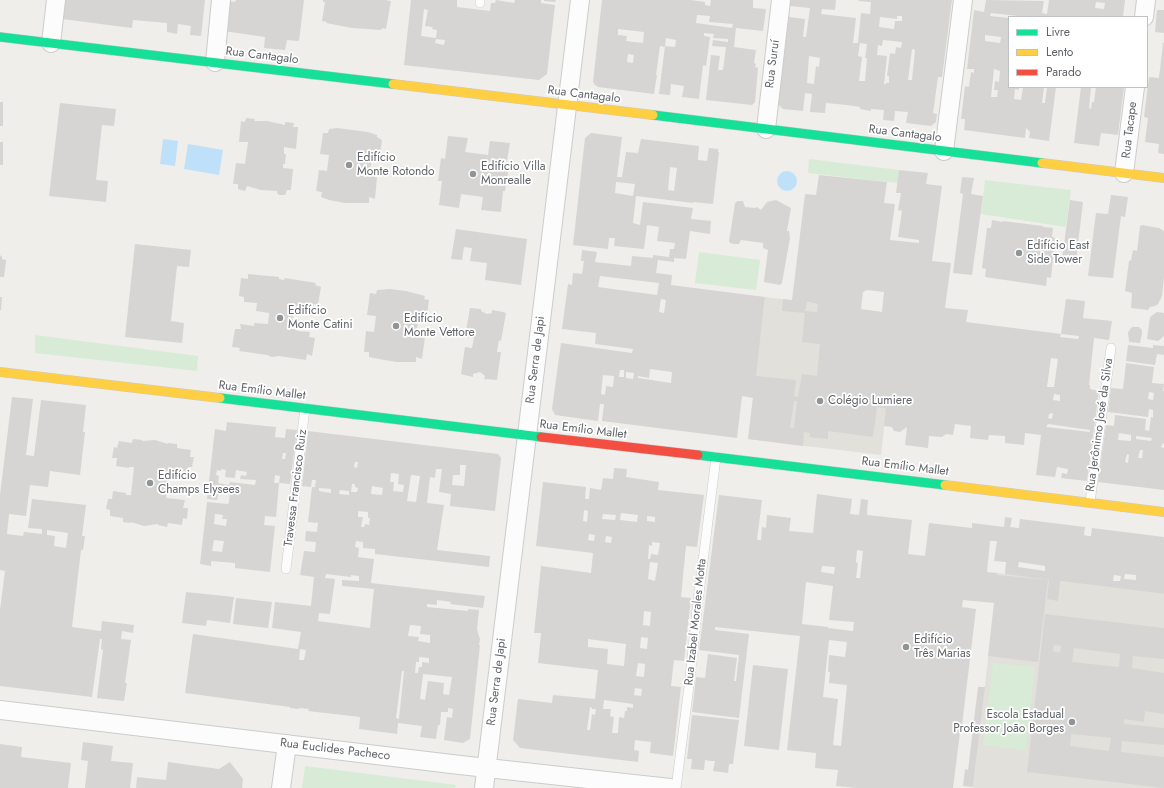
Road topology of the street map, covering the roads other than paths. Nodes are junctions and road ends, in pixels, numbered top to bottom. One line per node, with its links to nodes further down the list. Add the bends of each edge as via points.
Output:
1 (56, 0): 9 (street)
2 (221, 0): 10 (street)
3 (580, 0): 12 (street, Rua Serra de Japi)
4 (781, 0): 13 (street, Rua Suruí)
5 (963, 0): 14 (street)
6 (1146, 0): 7 (street)
7 (1144, 16)
8 (0, 37): 9 (street, Rua Cantagalo)
9 (51, 43): 10 (street, Rua Cantagalo)
10 (215, 62): 12 (street, Rua Cantagalo)
11 (1135, 88): 15 (street, Rua Tacape)
12 (567, 105): 13 (street, Rua Cantagalo); 20 (street, Rua Serra de Japi)
13 (766, 129): 14 (street, Rua Cantagalo)
14 (944, 152): 15 (street, Rua Cantagalo)
15 (1124, 173): 16 (street, Rua Cantagalo)
16 (1164, 178)
17 (1111, 348): 22 (lane, Rua Jerônimo José da Silva)
18 (0, 372): 19 (street, Rua Emílio Mallet)
19 (305, 408): 20 (street, Rua Emílio Mallet); 24 (lane, Travessa Francisco Ruiz)
20 (527, 435): 21 (street, Rua Emílio Mallet); 27 (street, Rua Serra de Japi)
21 (716, 457): 22 (street, Rua Emílio Mallet); 31 (lane, Rua Izabel Morales Motta)
22 (1090, 502): 23 (street, Rua Emílio Mallet)
23 (1164, 512)
24 (286, 568)
25 (0, 710): 26 (street, Rua Euclides Pacheco)
26 (287, 744): 27 (street, Rua Euclides Pacheco); 28 (street)
27 (486, 768): 29 (street, Rua Serra de Japi); 30 (street, Rua Euclides Pacheco)
28 (281, 788)
29 (484, 788)
30 (670, 788)
31 (676, 788)

